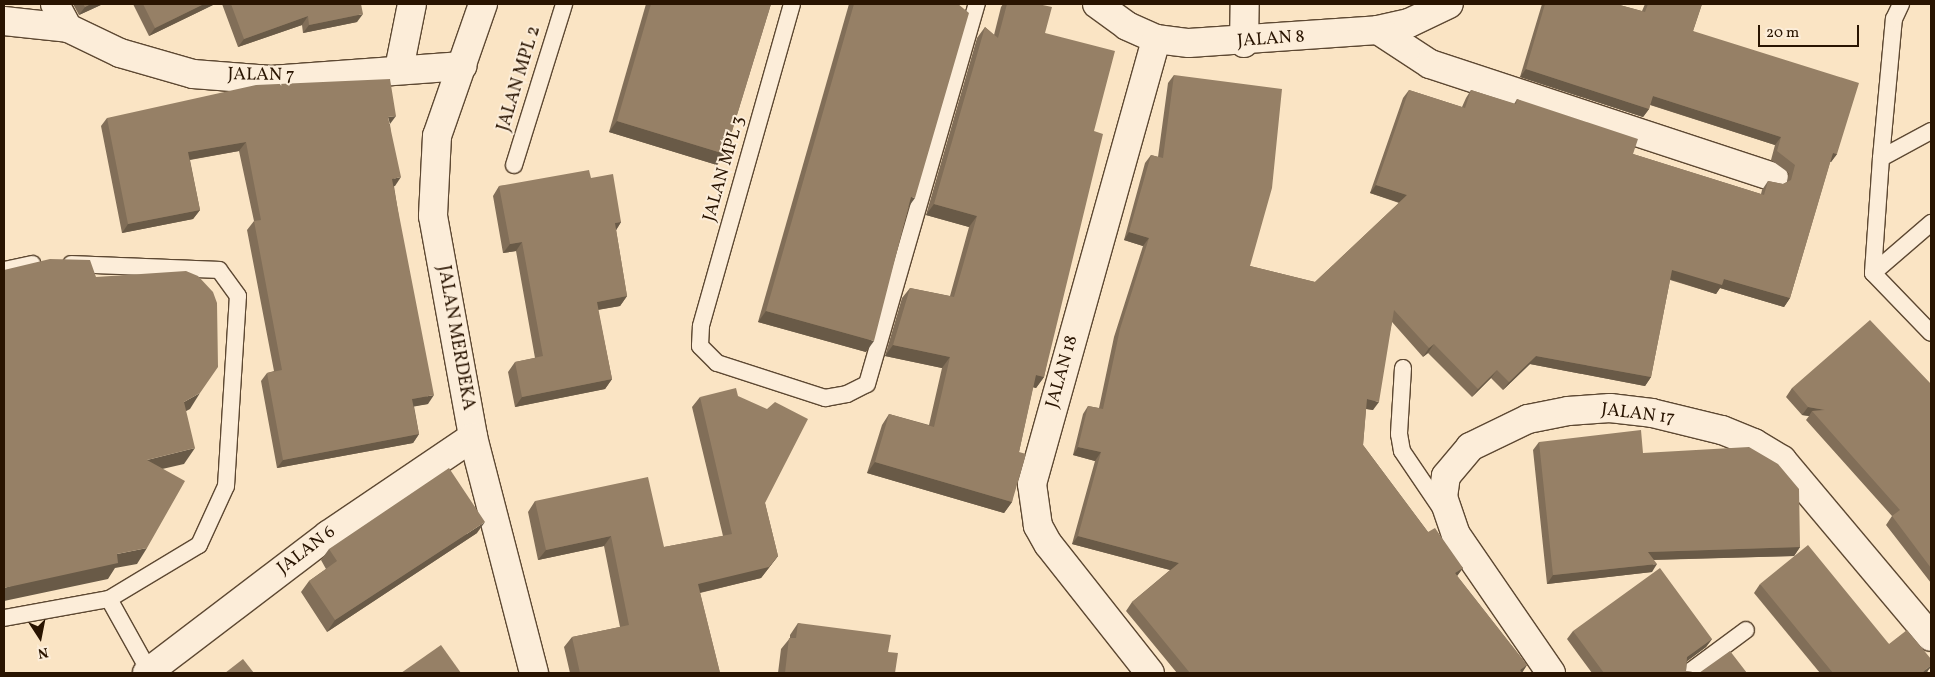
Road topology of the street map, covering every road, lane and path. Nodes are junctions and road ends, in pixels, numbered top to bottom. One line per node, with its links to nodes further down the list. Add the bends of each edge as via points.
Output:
1 (55, 4): 12 (street)
2 (412, 4): 17 (street)
3 (483, 4): 16 (street, JALAN MERDEKA)
4 (564, 4): 20 (lane, JALAN MPL 2)
5 (792, 4): 6 (lane, JALAN MPL 3, via 702,326 700,346 717,364 825,398 848,394 867,384)
6 (977, 4)
7 (1097, 4): 14 (street, JALAN 8, via 1127,26)
8 (1245, 4): 15 (street)
9 (1449, 4): 13 (street, JALAN 8, via 1409,23)
10 (1902, 4): 19 (lane, via 1894,19)
11 (4, 21): 12 (street, JALAN 7)
12 (68, 28): 17 (street, JALAN 7, via 120,53 193,74 270,80)
13 (1378, 30): 15 (street, JALAN 8); 21 (street, via 1430,64)
14 (1156, 39): 15 (street, JALAN 8); 35 (street, JALAN 18, via 1032,484 1038,526 1048,544)
15 (1244, 43)
16 (462, 66): 17 (street, JALAN 7); 27 (street, JALAN MERDEKA, via 437,136 433,216)
17 (399, 70)
18 (1931, 131): 19 (lane)
19 (1881, 158): 24 (lane)
20 (514, 165)
21 (1774, 177)
22 (1931, 223): 24 (lane)
23 (4, 270): 29 (lane, via 51,263 220,270 238,296 226,486 199,546)
24 (1874, 273): 25 (lane)
25 (1931, 333)
26 (1402, 368): 28 (lane, via 1402,451)
27 (473, 437): 33 (street, JALAN 6, via 328,535); 34 (street, JALAN MERDEKA)
28 (1447, 517): 32 (street, JALAN 17, via 1442,497 1446,476 1456,458 1528,419 1610,408 1722,430 1782,460); 36 (street, JALAN 17)
29 (109, 599): 30 (lane); 33 (lane)
30 (4, 618)
31 (1746, 630): 37 (lane)
32 (1931, 637)
33 (148, 672)
34 (534, 673)
35 (1150, 673)
36 (1551, 673)
37 (1688, 673)

